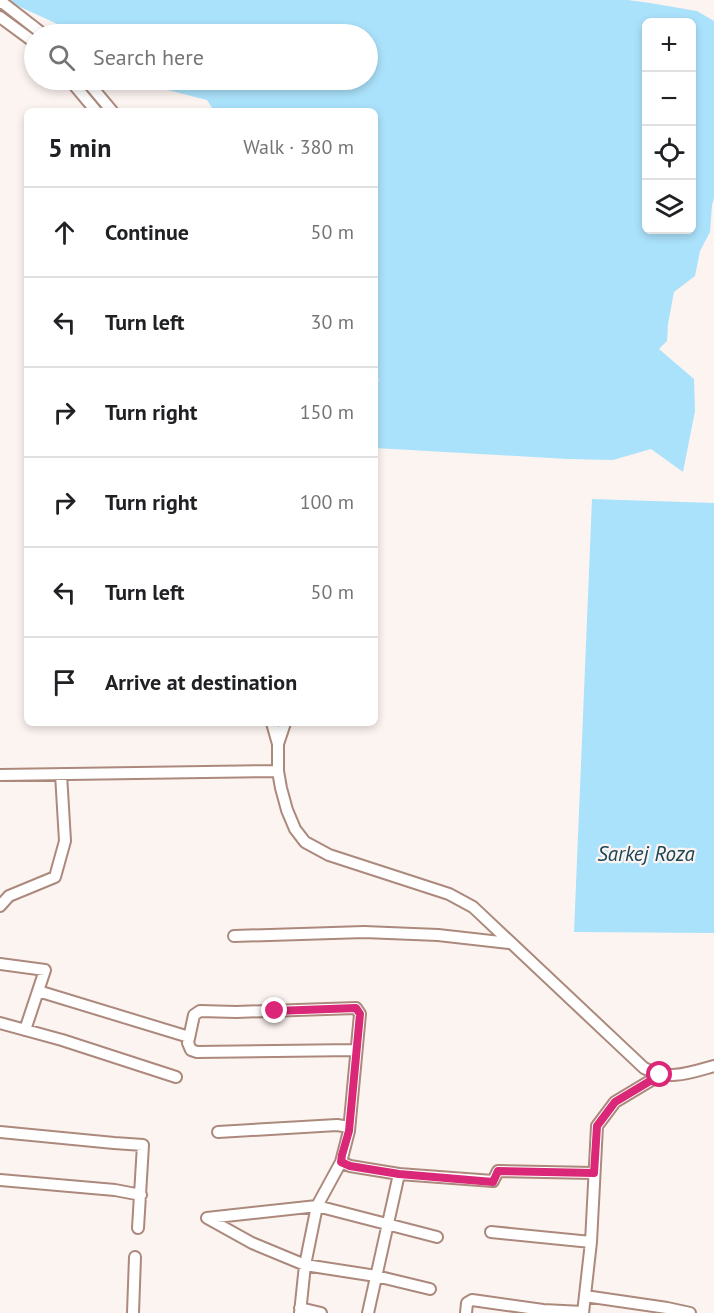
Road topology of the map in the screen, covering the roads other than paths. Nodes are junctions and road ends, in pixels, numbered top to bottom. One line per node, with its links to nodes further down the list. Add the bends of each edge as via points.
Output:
1 (0, 3): 3 (street)
2 (0, 17): 4 (street)
3 (30, 24)
4 (24, 35)
5 (78, 90): 7 (street)
6 (94, 90): 8 (street)
7 (93, 108)
8 (109, 108)
9 (273, 726): 11 (street)
10 (284, 726): 11 (street)
11 (278, 744): 12 (street)
12 (278, 771): 13 (street); 17 (street, via 287,810 305,842 348,863 449,894 473,907)
13 (61, 774): 14 (street); 15 (street, via 65,841 55,878 9,897)
14 (0, 776)
15 (0, 906)
16 (234, 936): 17 (street, via 364,932)
17 (509, 943): 25 (street, via 637,1062)
18 (0, 964): 19 (street, via 45,970)
19 (38, 991): 21 (street); 22 (street)
20 (0, 1023): 21 (street)
21 (25, 1030): 26 (street)
22 (189, 1037): 23 (street, via 191,1050 197,1052); 23 (street, via 194,1015 200,1011 356,1008 360,1014)
23 (356, 1050): 27 (street)
24 (714, 1066): 25 (street)
25 (660, 1075): 31 (street, via 615,1102 597,1126)
26 (176, 1077)
27 (349, 1127): 29 (street); 30 (street)
28 (0, 1132): 34 (street, via 143,1145)
29 (218, 1132)
30 (341, 1162): 32 (street); 35 (street)
31 (594, 1173): 32 (street, via 498,1171 493,1182); 40 (street)
32 (399, 1174): 36 (street)
33 (0, 1180): 34 (street)
34 (141, 1195): 37 (street)
35 (317, 1206): 36 (street); 42 (street); 42 (street, via 207,1218 252,1243)
36 (388, 1224): 39 (street); 43 (street)
37 (138, 1228)
38 (491, 1232): 40 (street)
39 (437, 1237)
40 (591, 1242): 45 (street)
41 (135, 1257): 47 (street)
42 (305, 1265): 43 (street); 46 (street)
43 (376, 1276): 44 (street); 49 (street)
44 (430, 1289)
45 (585, 1296): 51 (street); 52 (street)
46 (300, 1311): 48 (street)
47 (133, 1313)
48 (321, 1313)
49 (368, 1313)
50 (466, 1313): 51 (street, via 467,1303 472,1300)
51 (583, 1313)
52 (690, 1313)

